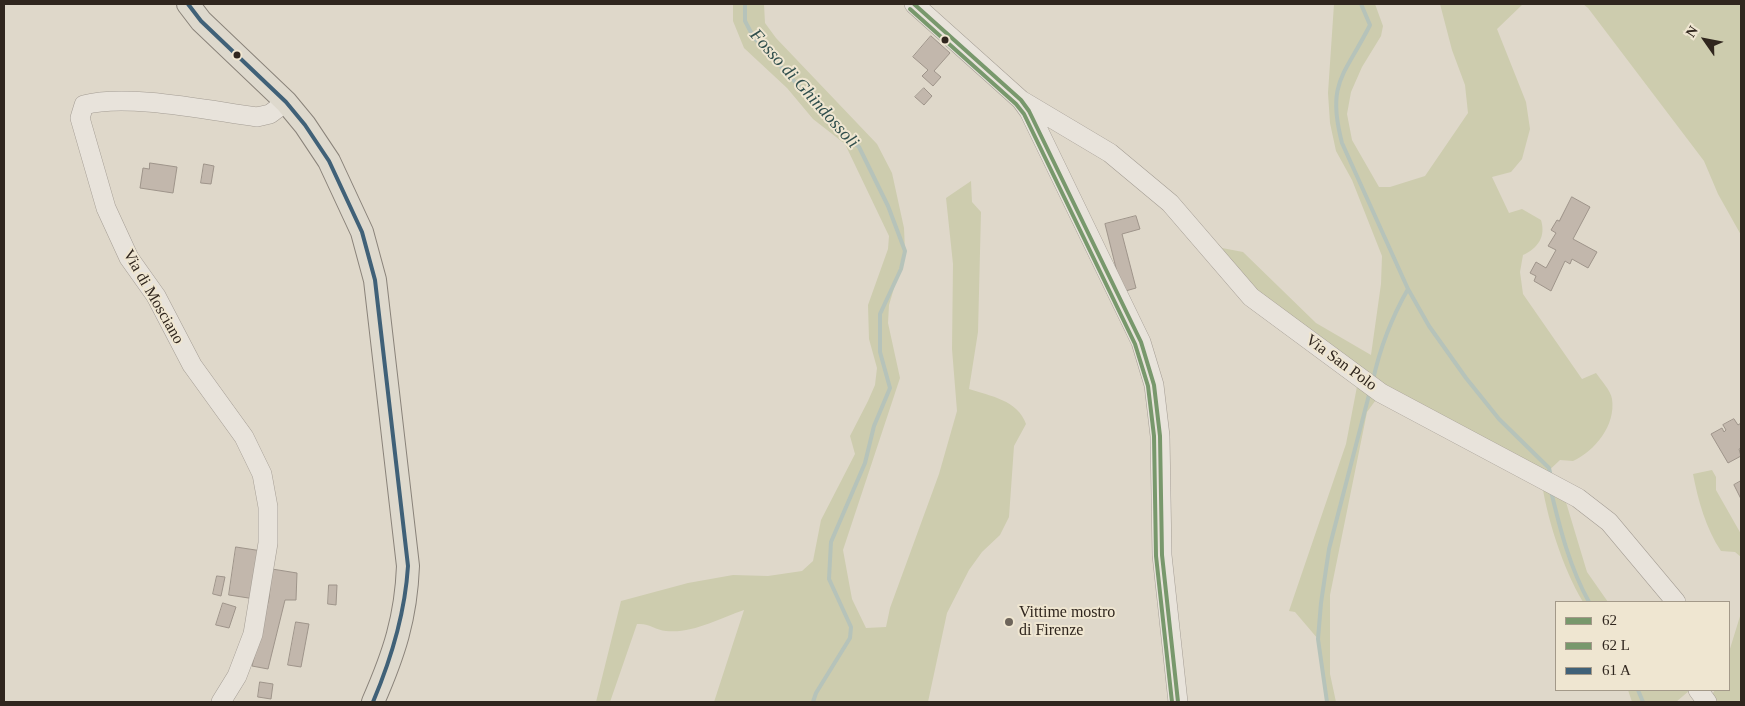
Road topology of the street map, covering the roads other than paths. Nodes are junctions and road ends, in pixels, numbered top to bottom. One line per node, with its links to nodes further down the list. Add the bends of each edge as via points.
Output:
1 (188, 4): 4 (main road, via 201,21)
2 (914, 4): 3 (street)
3 (1022, 100): 5 (street, Via San Polo, via 1110,153 1170,203 1251,298 1381,393 1578,498 1609,522); 9 (street, via 1141,342 1154,385 1160,436 1162,555)
4 (286, 102): 7 (street, Via di Mosciano, via 270,114 257,117 157,104 99,101 84,105 80,118 106,208 129,258 156,296 192,365 244,437 262,474 268,506 268,543 253,634 237,676); 8 (main road, via 324,154 346,194 362,232 375,280 408,566 401,631)
5 (1675, 601)
6 (1699, 691): 10 (street)
7 (222, 702)
8 (373, 702)
9 (1178, 702)
10 (1707, 702)

